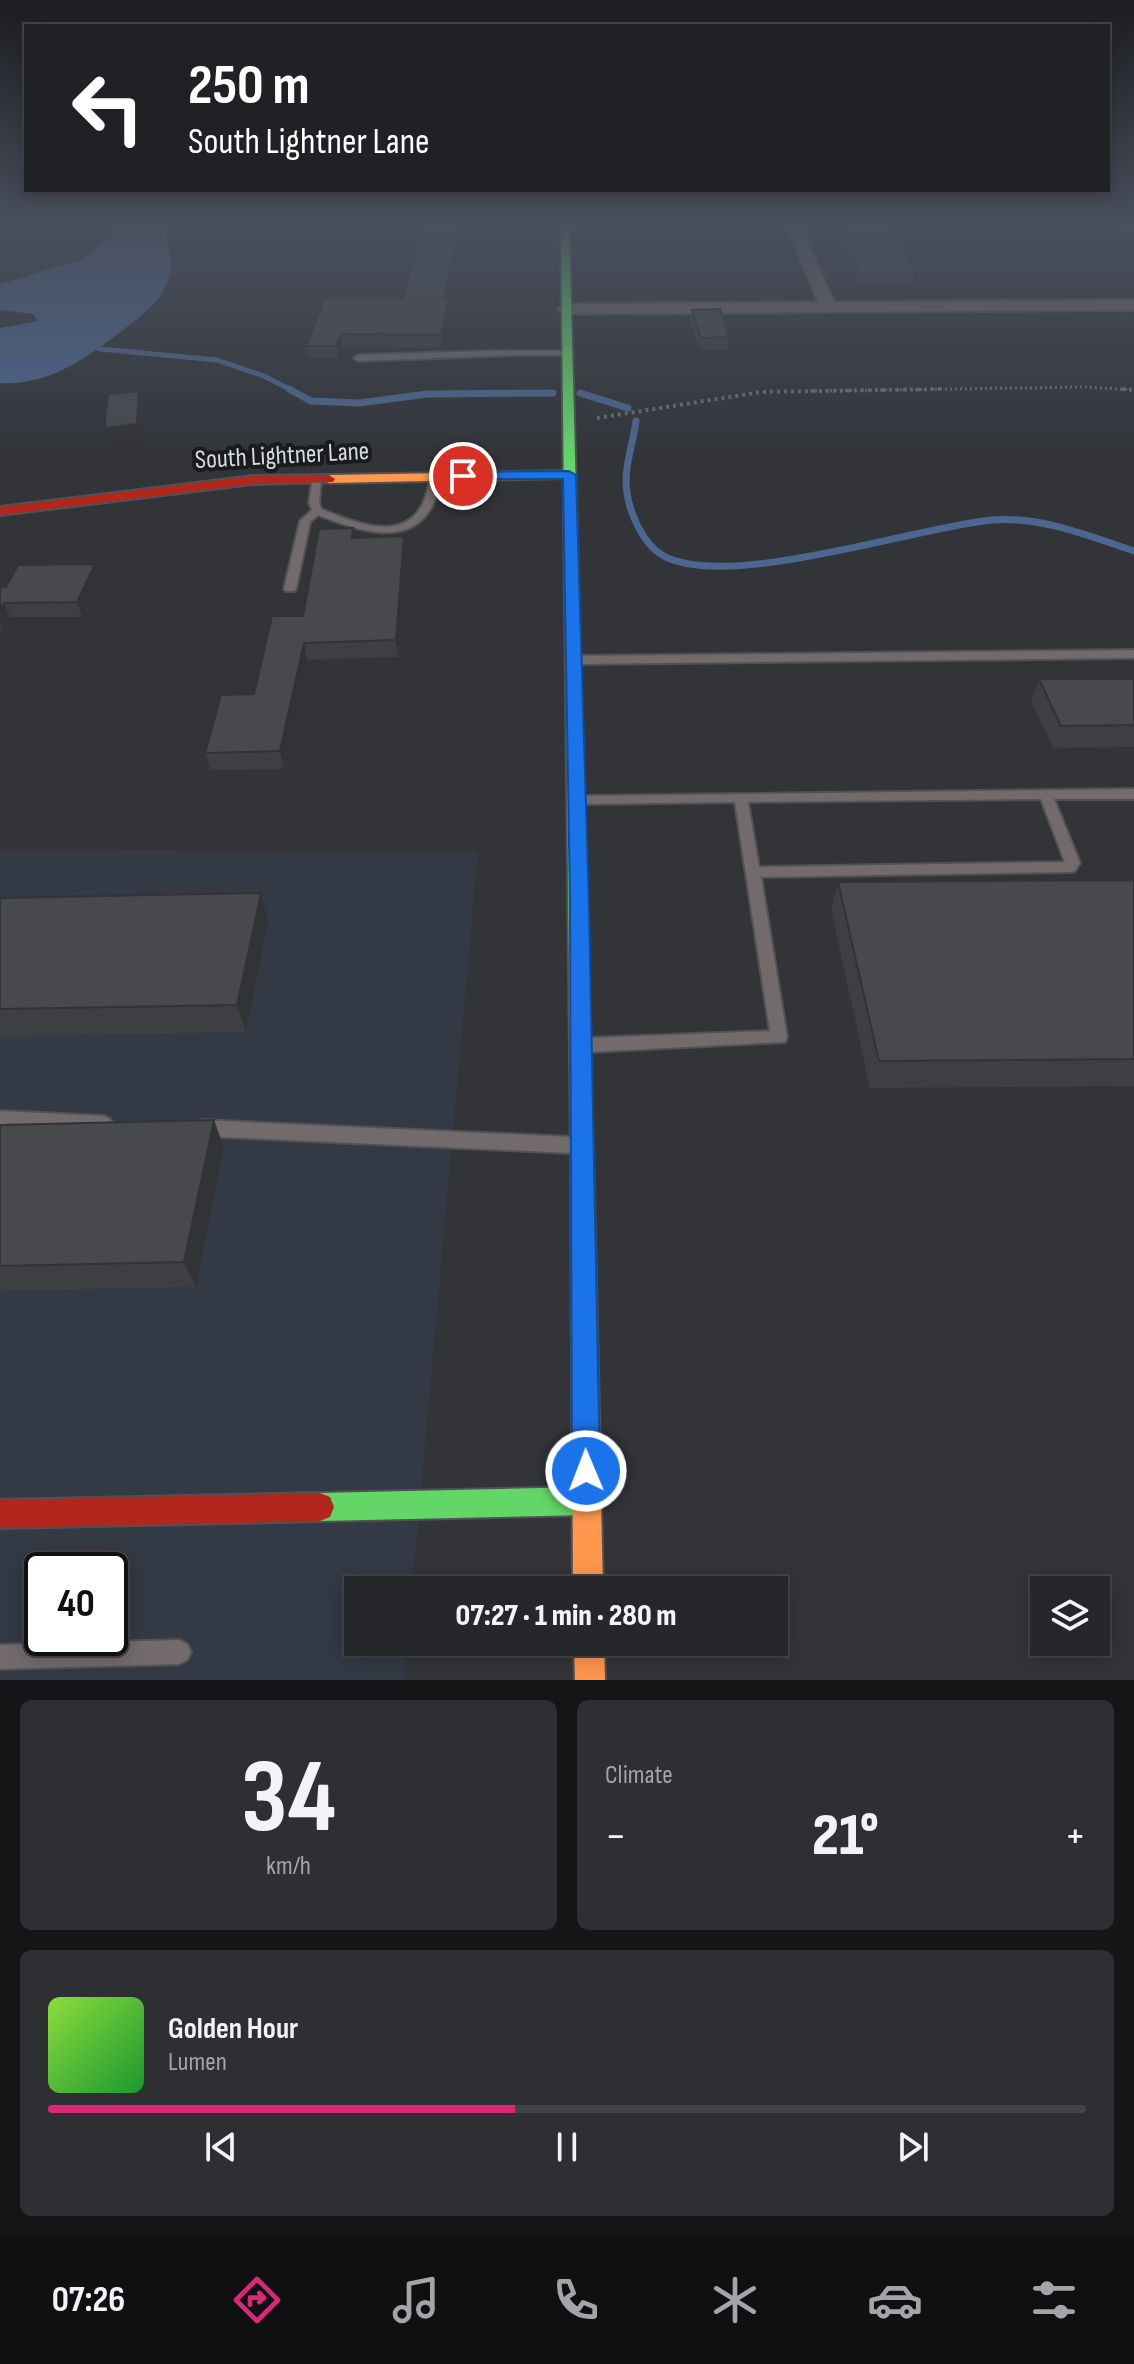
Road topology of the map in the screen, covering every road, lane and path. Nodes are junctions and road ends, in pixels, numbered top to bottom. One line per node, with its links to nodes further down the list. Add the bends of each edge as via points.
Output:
1 (566, 303): 5 (street)
2 (826, 303): 4 (street)
3 (1134, 305): 4 (street)
4 (828, 307): 5 (street)
5 (566, 309): 6 (street)
6 (567, 353): 7 (lane); 9 (street)
7 (358, 358)
8 (1134, 390): 9 (path, via 761,392 609,418)
9 (568, 419): 10 (street)
10 (569, 475): 11 (street, South Lightner Lane); 17 (street)
11 (436, 476): 12 (street, South Lightner Lane); 14 (lane, via 420,516 393,528 358,528)
12 (316, 478): 13 (street, South Lightner Lane, via 214,484); 14 (lane)
13 (0, 511)
14 (317, 511): 15 (lane, via 305,521)
15 (290, 589)
16 (1134, 654): 17 (lane)
17 (574, 660): 20 (street)
18 (1134, 794): 19 (lane)
19 (1046, 795): 21 (lane); 22 (lane, via 1073,863 1070,867)
20 (578, 799): 21 (lane); 23 (street)
21 (741, 799): 22 (lane)
22 (754, 872): 23 (lane, via 779,1037)
23 (580, 1045): 27 (street)
24 (0, 1119): 25 (lane)
25 (125, 1125)
26 (187, 1128): 27 (lane)
27 (580, 1146): 28 (street)
28 (587, 1501): 29 (street); 30 (street)
29 (0, 1514)
30 (588, 1576)
31 (179, 1652): 33 (lane)
32 (589, 1656): 34 (street)
33 (0, 1657)
34 (590, 1680)

